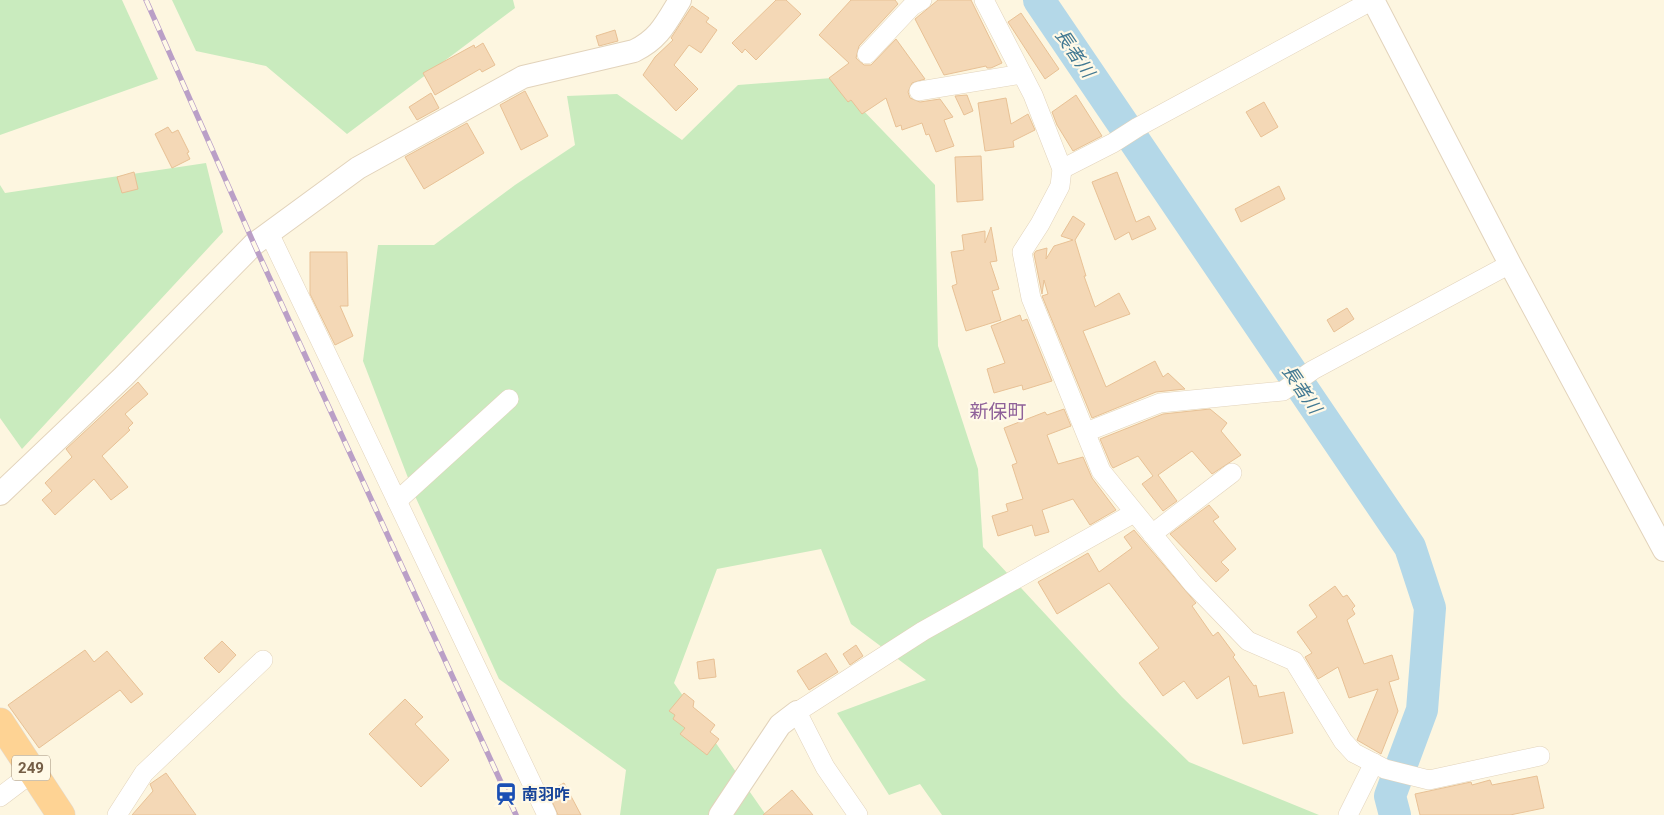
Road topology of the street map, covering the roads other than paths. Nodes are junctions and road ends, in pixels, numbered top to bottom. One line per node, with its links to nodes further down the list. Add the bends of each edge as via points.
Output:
1 (680, 0): 9 (street, via 650,44 634,51 523,77 358,168)
2 (922, 0): 5 (street, via 912,6)
3 (984, 0): 6 (street)
4 (1373, 0): 8 (street); 10 (street)
5 (867, 54)
6 (1022, 74): 7 (street); 8 (street)
7 (919, 91)
8 (1062, 169): 12 (street, via 1060,186 1022,252 1031,298)
9 (270, 233): 14 (street, via 254,244 123,377); 15 (street)
10 (1510, 264): 12 (street, via 1313,370 1283,391 1160,402); 18 (street)
11 (509, 399): 15 (street)
12 (1086, 432): 16 (street, via 1101,471)
13 (1232, 473): 17 (street)
14 (0, 494)
15 (397, 501): 28 (street)
16 (1134, 513): 17 (street); 20 (street, via 924,631)
17 (1152, 534): 23 (street, via 1193,584 1248,641 1294,661 1343,741 1354,753)
18 (1664, 550)
19 (262, 660): 27 (street, via 144,773)
20 (797, 712): 29 (street, via 780,725); 30 (street, via 824,767)
21 (0, 722): 24 (highway, 249)
22 (1540, 756): 23 (street, via 1436,780 1413,777)
23 (1379, 766): 31 (street)
24 (33, 772): 25 (street); 26 (highway, 249)
25 (0, 797)
26 (60, 815)
27 (117, 815)
28 (547, 815)
29 (720, 815)
30 (858, 815)
31 (1348, 815)

